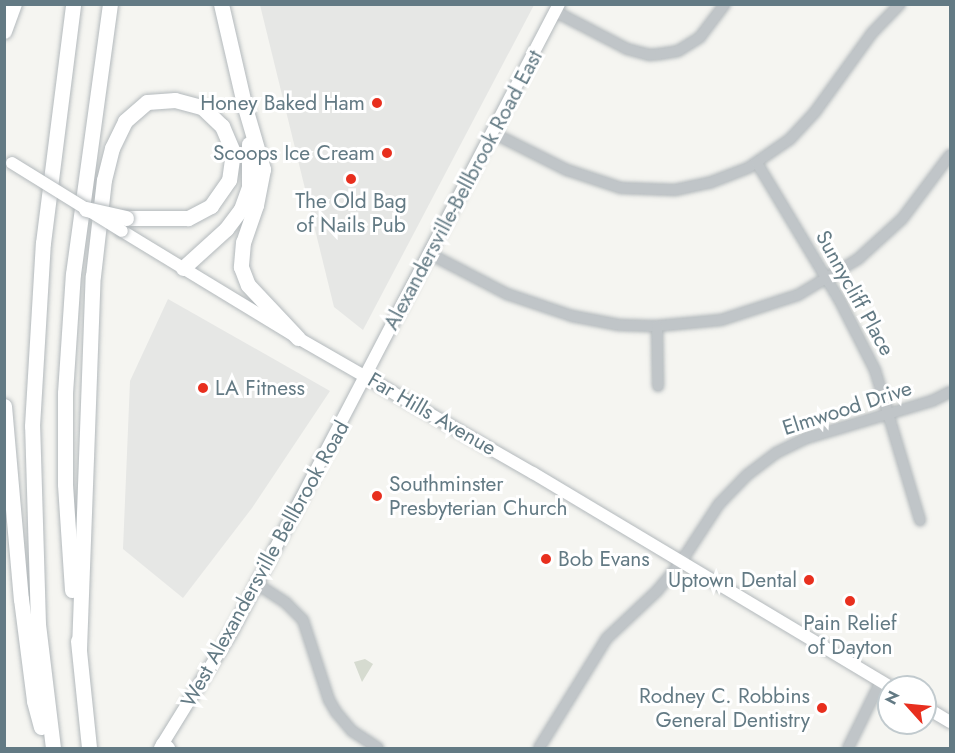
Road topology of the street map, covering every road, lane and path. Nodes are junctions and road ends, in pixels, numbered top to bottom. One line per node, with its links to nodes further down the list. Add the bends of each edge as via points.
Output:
1 (14, 4): 8 (highway)
2 (73, 4): 36 (highway, via 43,243 32,426 38,624)
3 (110, 4): 29 (highway, via 73,274 65,393 65,484)
4 (221, 4): 9 (highway)
5 (725, 4): 7 (street, via 700,37 678,51 649,55 627,49)
6 (900, 4): 13 (street, via 859,49 802,128)
7 (557, 8): 10 (main road, Alexandersville-Bellbrook Road East)
8 (4, 31)
9 (247, 114): 17 (highway, via 250,174 246,199 226,229); 20 (highway, via 263,169 243,242 241,267 248,285)
10 (493, 134): 13 (street, via 588,179 638,190 691,188); 16 (main road, Alexandersville-Bellbrook Road East)
11 (951, 155): 18 (street, via 902,219 858,259)
12 (8, 161): 14 (main road, bridge)
13 (757, 163): 18 (street, Sunnycliff Place)
14 (86, 208): 15 (highway, bridge)
15 (124, 224): 17 (main road, Far Hills Avenue); 29 (highway, via 188,218 212,206 229,180 233,152 222,126 202,107 175,100 147,102 125,121 111,148 93,276)
16 (430, 254): 19 (street, via 507,294 549,310 597,322); 21 (main road, Alexandersville-Bellbrook Road East)
17 (183, 268): 20 (main road, Far Hills Avenue)
18 (826, 279): 19 (street, via 781,302 744,314 704,323); 25 (street, Sunnycliff Place, via 859,334)
19 (657, 326): 22 (street)
20 (298, 338): 21 (main road, Far Hills Avenue)
21 (366, 376): 27 (main road, Far Hills Avenue); 28 (main road, West Alexandersville Bellbrook Road)
22 (658, 386)
23 (951, 392): 25 (street, Elmwood Drive)
24 (4, 406): 35 (highway, via 26,644 34,700)
25 (889, 412): 26 (street, Sunnycliff Place); 27 (street, Elmwood Drive, via 807,438 761,464 719,504)
26 (920, 520)
27 (681, 562): 30 (main road, Far Hills Avenue); 39 (street, Elmwood Drive, via 657,591 607,638)
28 (257, 584): 34 (main road, West Alexandersville Bellbrook Road); 38 (street, via 303,620 336,712 352,731)
29 (79, 649): 37 (highway)
30 (877, 679)
31 (877, 699): 40 (street)
32 (937, 714): 33 (main road)
33 (951, 722)
34 (163, 747)
35 (47, 748)
36 (53, 748)
37 (89, 748)
38 (378, 748)
39 (539, 748)
40 (848, 748)

